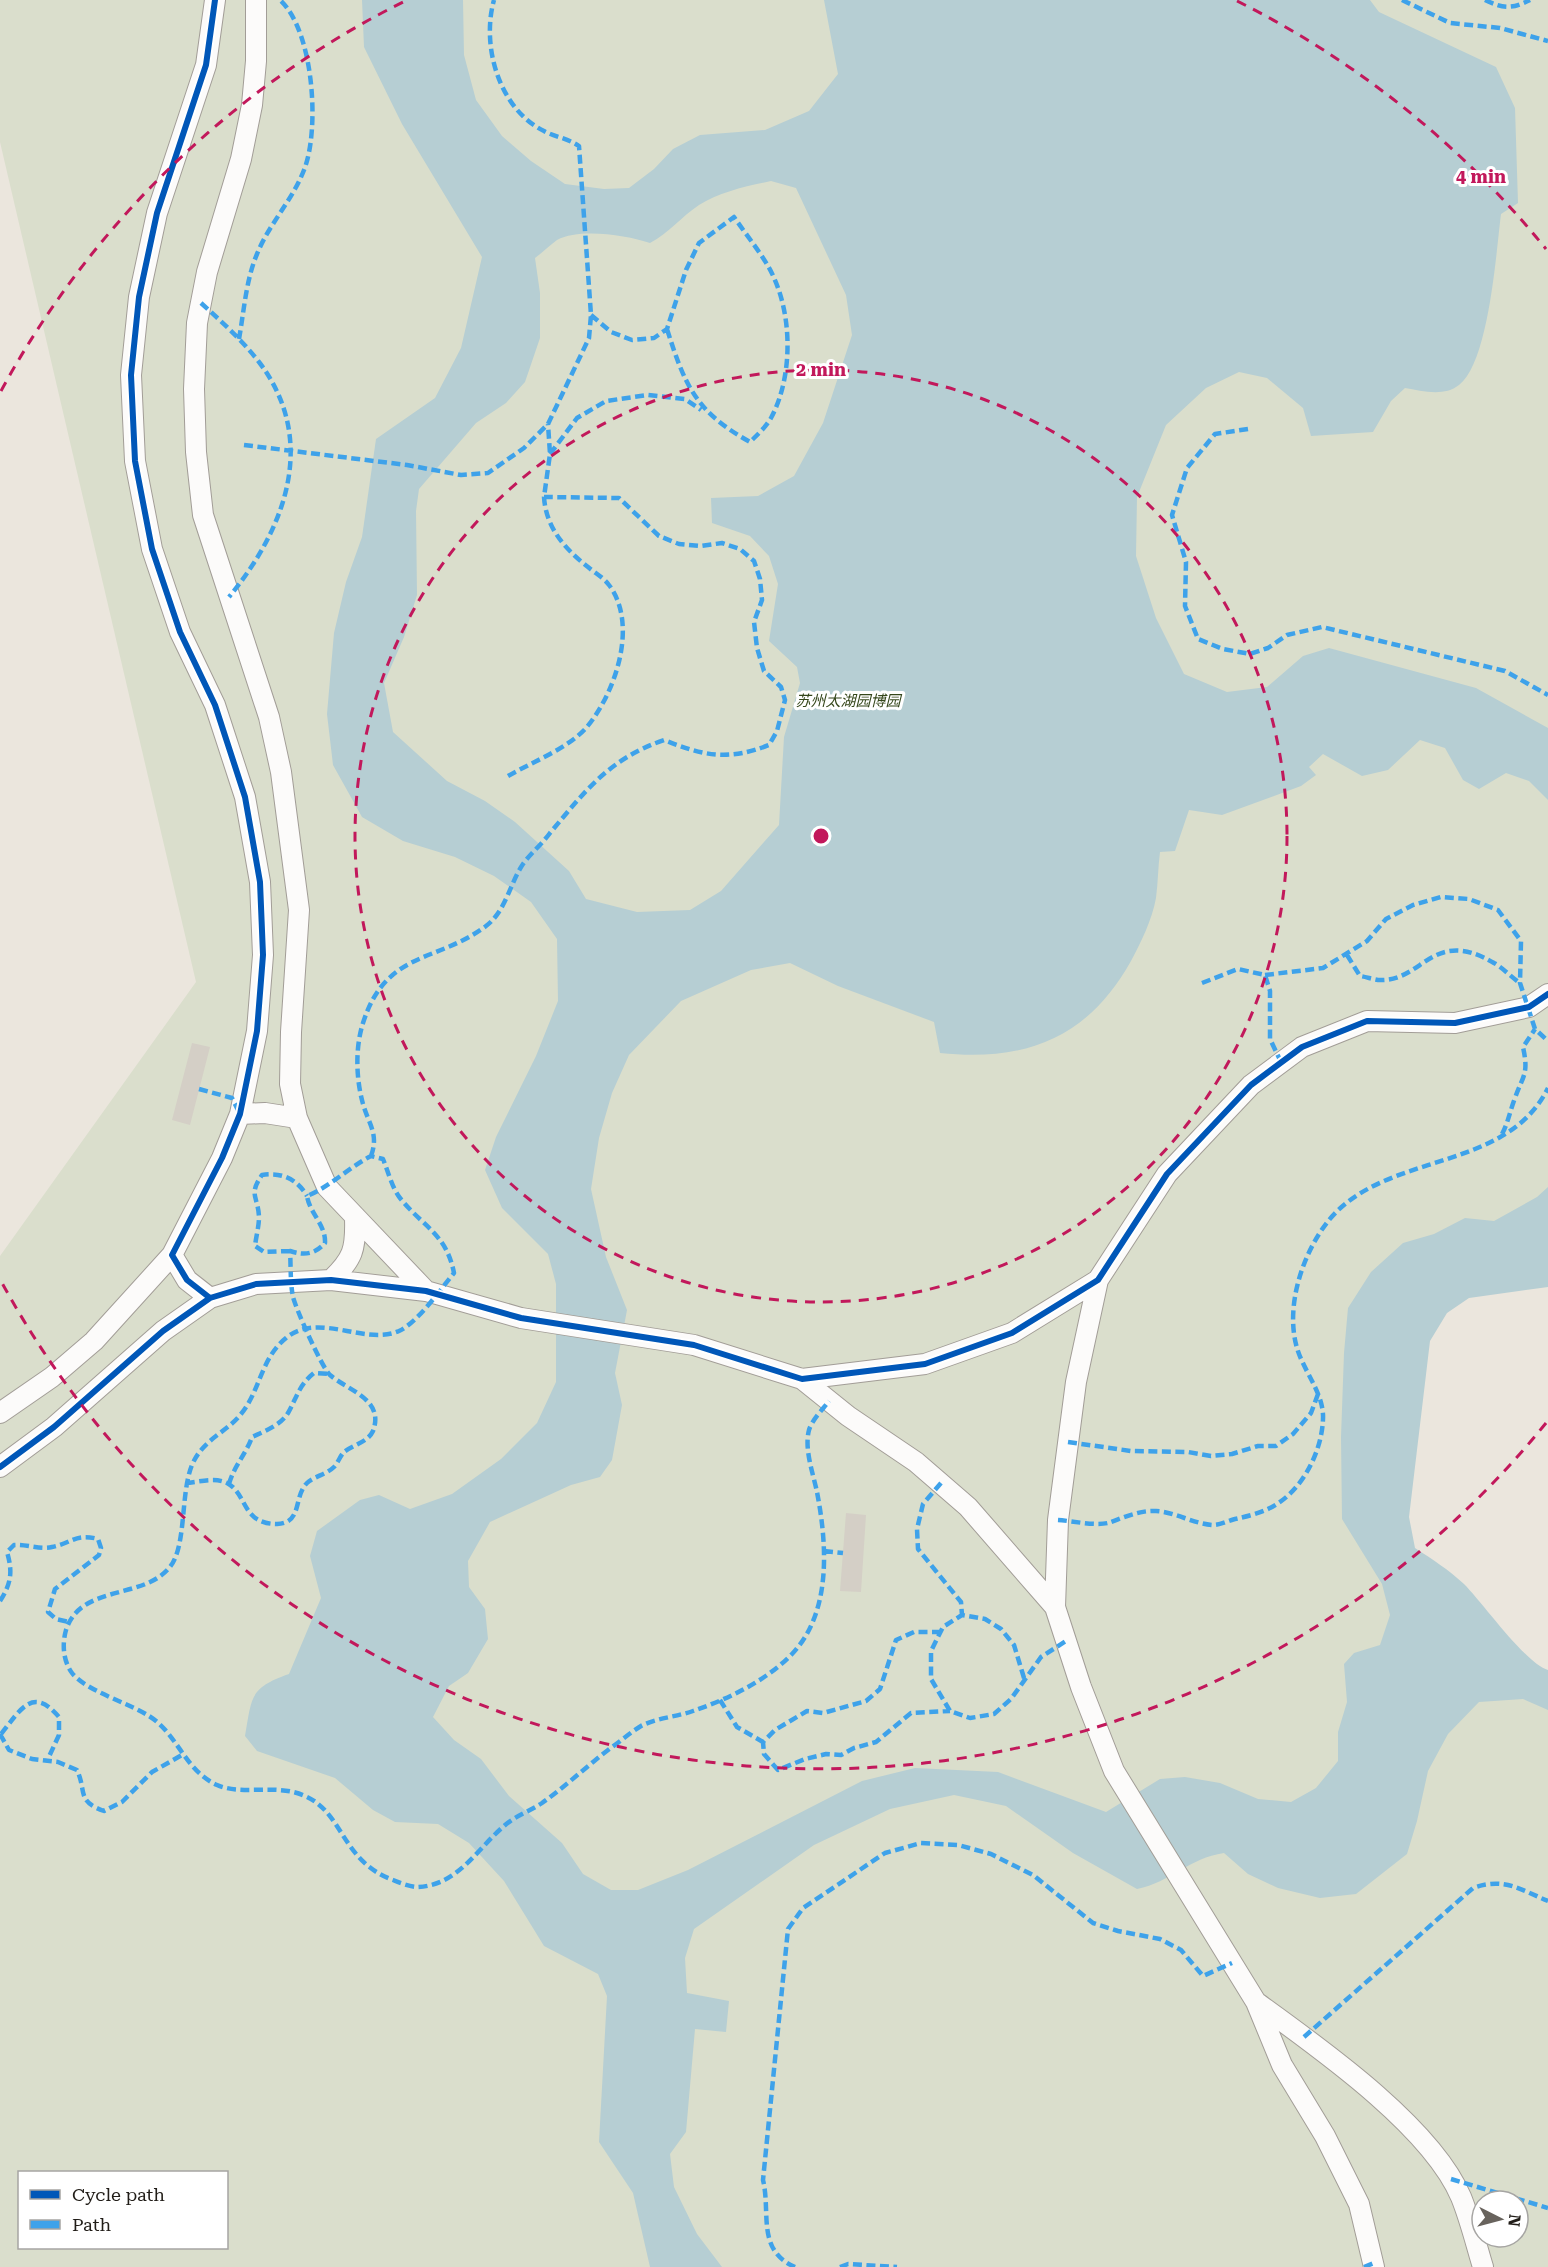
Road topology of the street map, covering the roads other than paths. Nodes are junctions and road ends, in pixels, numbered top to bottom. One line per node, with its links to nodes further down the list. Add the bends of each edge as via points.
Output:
1 (215, 0): 4 (street, via 206,65 155,224 139,297 131,375 135,461 152,549 180,632 215,705 242,786 260,882 263,955 257,1031)
2 (256, 0): 5 (street, via 252,105 197,323 196,452 203,515 269,717 283,783 299,910 291,1032 291,1084)
3 (1548, 994): 9 (street, via 1529,1007 1455,1023 1367,1021 1302,1047 1251,1085 1167,1174)
4 (240, 1114): 5 (street); 7 (street)
5 (297, 1118): 6 (street, via 327,1187)
6 (355, 1219): 8 (street, via 356,1243 347,1264); 10 (street)
7 (172, 1255): 11 (street, via 187,1280); 13 (street, via 94,1341 52,1377)
8 (331, 1280): 10 (street); 11 (street, via 255,1284)
9 (1098, 1280): 12 (street, via 1012,1333 925,1364); 15 (street, via 1076,1382 1058,1520)
10 (426, 1291): 12 (street, via 521,1318 694,1345)
11 (210, 1298): 14 (street, via 163,1331 54,1427)
12 (802, 1379): 15 (street, via 916,1462 968,1507)
13 (0, 1413)
14 (0, 1467)
15 (1055, 1607): 16 (street, via 1114,1771)
16 (1256, 2002): 17 (street, via 1282,2065 1359,2204); 18 (street, via 1417,2132 1461,2196)
17 (1374, 2267)
18 (1483, 2267)

